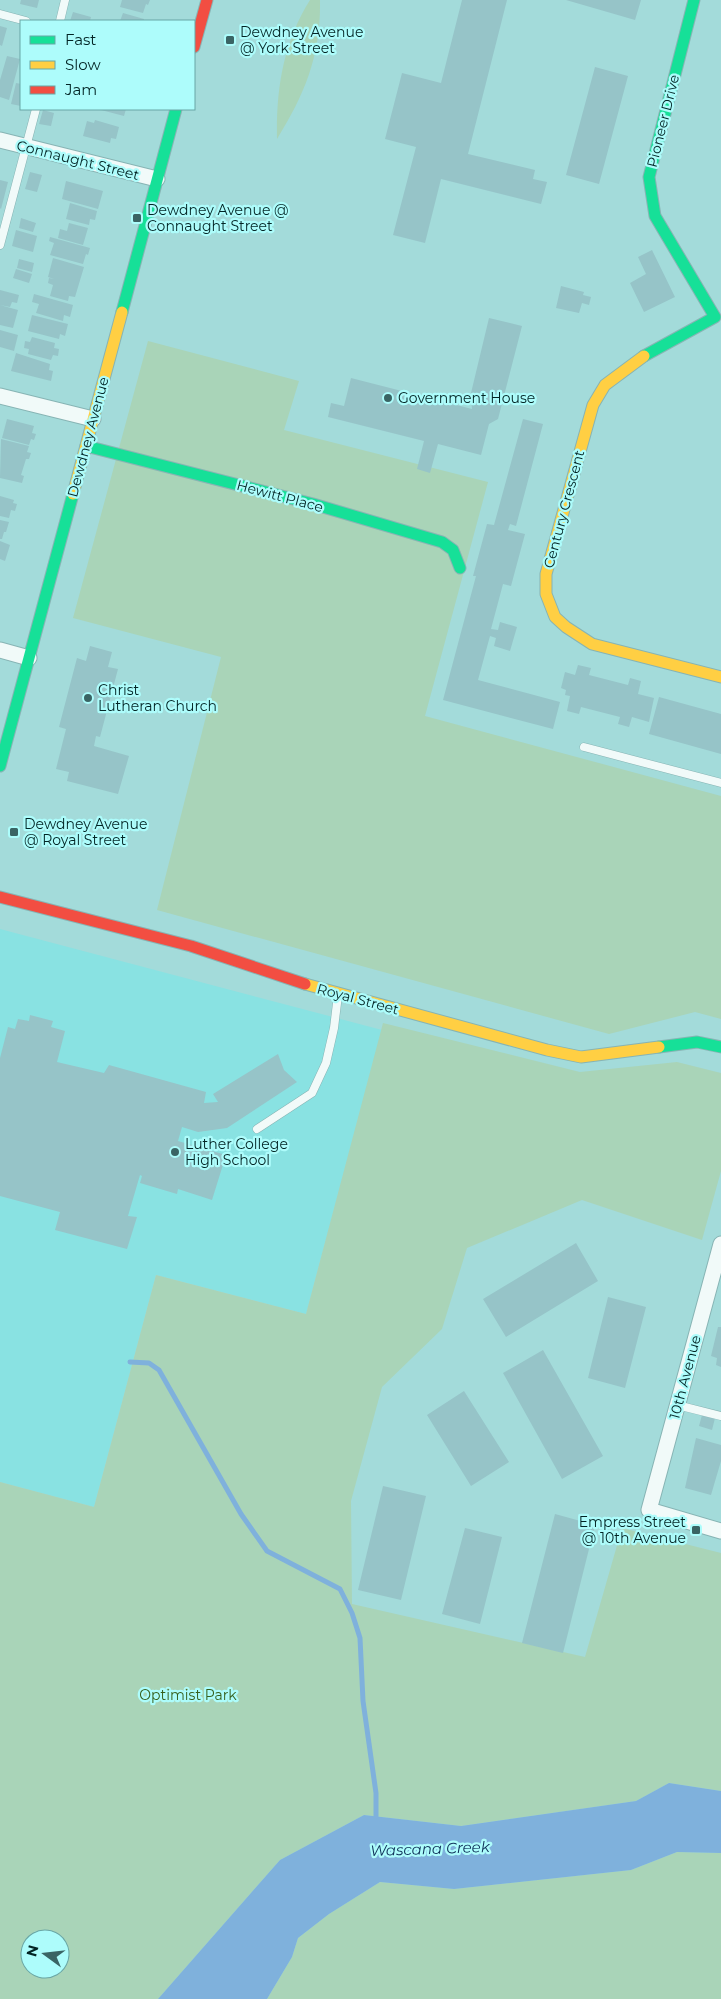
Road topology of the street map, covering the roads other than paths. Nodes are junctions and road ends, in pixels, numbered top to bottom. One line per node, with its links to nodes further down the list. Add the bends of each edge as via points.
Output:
1 (66, 0): 6 (lane)
2 (207, 0): 7 (street)
3 (694, 0): 14 (street, Pioneer Drive, via 648,177 655,216)
4 (0, 14): 5 (lane)
5 (22, 20)
6 (60, 20)
7 (195, 43)
8 (36, 110): 11 (lane)
9 (176, 110): 12 (street, Dewdney Avenue)
10 (0, 140): 11 (street, Connaught Street)
11 (26, 147): 12 (street, Connaught Street); 13 (lane)
12 (157, 179): 16 (street, Dewdney Avenue)
13 (0, 245)
14 (714, 318): 21 (street, Century Crescent, via 635,362 600,392 591,410 546,574 546,594 555,616 592,644)
15 (0, 396): 16 (street)
16 (92, 420): 17 (street, Dewdney Avenue)
17 (86, 446): 18 (street, Hewitt Place, via 313,504 442,542 453,550); 20 (street, Dewdney Avenue)
18 (460, 568)
19 (0, 650): 20 (street)
20 (29, 658): 23 (street, Dewdney Avenue)
21 (721, 676)
22 (584, 747): 24 (lane)
23 (0, 766)
24 (721, 783)
25 (0, 897): 26 (street, Royal Street, via 191,946)
26 (338, 993): 27 (street, Royal Street, via 581,1057 698,1042); 28 (lane, via 326,1062 312,1092)
27 (721, 1046)
28 (257, 1129)
29 (721, 1244): 30 (street, 10th Avenue)
30 (715, 1289): 31 (street, 10th Avenue)
31 (677, 1405): 32 (lane); 33 (street, 10th Avenue, via 648,1510)
32 (721, 1416)
33 (721, 1531)

